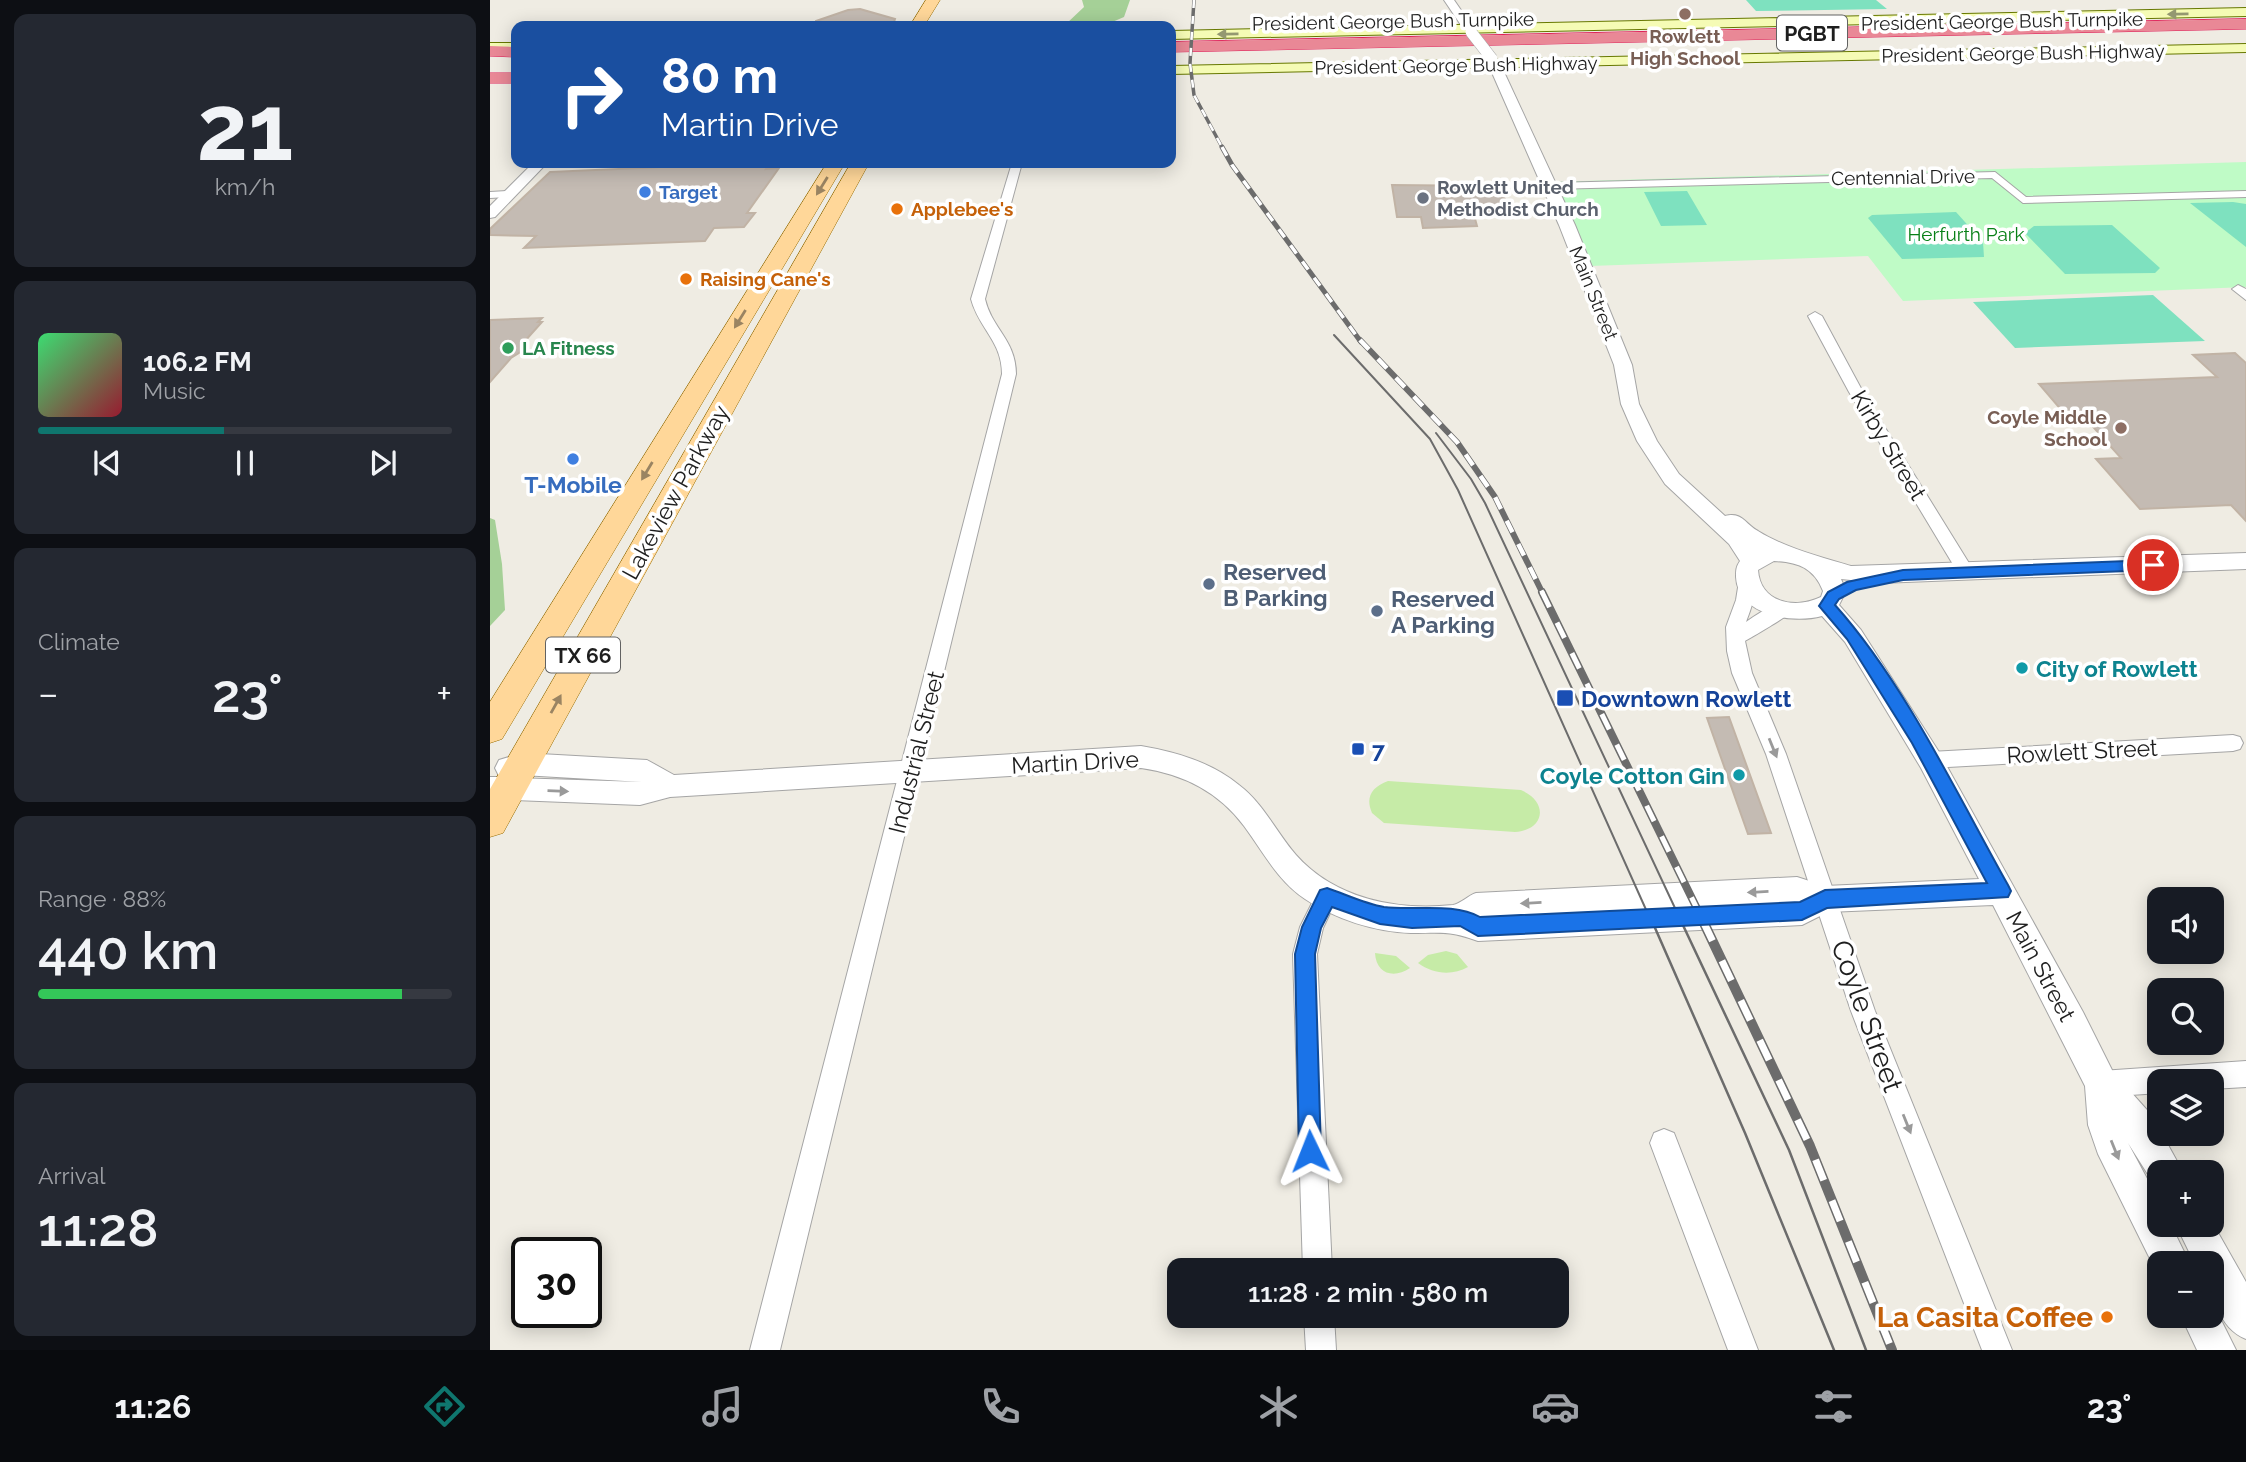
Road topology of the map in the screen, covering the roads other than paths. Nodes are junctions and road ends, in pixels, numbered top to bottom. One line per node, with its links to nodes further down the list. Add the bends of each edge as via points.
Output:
1 (933, 0): 5 (main road)
2 (1449, 0): 7 (street, Main Street)
3 (2246, 12): 4 (main road, President George Bush Highway, one-way to 4)
4 (1983, 17): 7 (main road, President George Bush Highway); 10 (highway)
5 (920, 21)
6 (2246, 24): 10 (highway, President George Bush Turnpike / PGBT)
7 (1470, 30): 8 (main road, President George Bush Highway, one-way to 8); 18 (street, Main Street, bridge)
8 (1176, 35)
9 (2246, 37): 18 (highway, President George Bush Turnpike / PGBT)
10 (1377, 41): 11 (highway, President George Bush Turnpike / PGBT)
11 (1176, 47)
12 (2246, 48): 15 (main road, President George Bush Highway)
13 (490, 49): 14 (highway)
14 (511, 49)
15 (1943, 55): 18 (highway)
16 (490, 57): 17 (highway)
17 (511, 58)
18 (1492, 59): 19 (highway, President George Bush Turnpike / PGBT); 20 (main road, President George Bush Highway); 29 (street, Main Street)
19 (1176, 60)
20 (1176, 70)
21 (490, 72): 22 (highway)
22 (511, 72)
23 (511, 79): 24 (highway)
24 (490, 80)
25 (535, 168): 30 (street)
26 (833, 168): 35 (main road, Lakeview Parkway / TX 66, one-way to 35)
27 (853, 168): 34 (main road, Lakeview Parkway / TX 66)
28 (1016, 168): 51 (street, Industrial Street, via 978,299 981,311 1004,342 1010,357 1009,374)
29 (1551, 186): 31 (street, Centennial Drive, via 1995,175 2023,200); 37 (street, Main Street)
30 (507, 194): 32 (street); 33 (street)
31 (2246, 194)
32 (490, 195)
33 (490, 214)
34 (817, 239): 35 (main road); 38 (main road, Lakeview Parkway / TX 66)
35 (789, 240): 39 (main road, Lakeview Parkway / TX 66, one-way to 39)
36 (1815, 316): 44 (street, Kirby Street)
37 (1623, 365): 40 (street, Main Street, via 1661,440 1693,483 1749,536); 43 (street, Main Street, via 1635,418 1656,457 1689,497 1737,539)
38 (721, 411): 39 (main road); 52 (main road, Lakeview Parkway / TX 66, one-way to 38)
39 (683, 413): 48 (main road, Lakeview Parkway / TX 66, one-way to 48)
40 (1789, 554): 42 (street, Main Street); 43 (street, Main Street, via 1760,556)
41 (2246, 561): 44 (street)
42 (1815, 563): 45 (street, via 1851,574); 46 (street, Main Street, via 1831,578)
43 (1749, 571): 46 (street, Main Street, via 1759,598); 47 (street, Coyle Street)
44 (1966, 572): 45 (street)
45 (1903, 575): 46 (street, via 1853,586)
46 (1812, 606): 47 (street, via 1764,617); 50 (street, Main Street, via 1873,668)
47 (1736, 638): 56 (street, Coyle Street, one-way to 56, via 1742,673 1776,754)
48 (490, 730)
49 (2233, 743): 50 (street, Rowlett Street)
50 (1930, 760): 54 (street, Main Street)
51 (911, 773): 52 (street, Martin Drive, via 670,786 640,794); 55 (street, Martin Drive, via 1115,757 1176,764 1229,791 1254,818 1282,862); 67 (street, Industrial Street)
52 (503, 779): 53 (main road, Lakeview Parkway / TX 66)
53 (490, 822)
54 (2001, 891): 56 (street, Martin Drive); 58 (street, Main Street)
55 (1327, 896): 56 (street, Martin Drive, via 1392,917 1462,918 1478,927 1802,911); 63 (street, via 1305,954)
56 (1825, 899): 70 (street, Coyle Street, one-way to 70, via 1863,1011)
57 (2246, 1074): 58 (street)
58 (2101, 1084): 60 (street, Main Street, via 2135,1122); 62 (street, Main Street, one-way to 62, via 2105,1125 2116,1154)
59 (1664, 1143): 69 (street)
60 (2159, 1160)
61 (2201, 1237): 64 (street)
62 (2165, 1251)
63 (1317, 1258)
64 (2246, 1320)
65 (1320, 1328): 68 (street)
66 (2206, 1328): 71 (street)
67 (765, 1350)
68 (1321, 1350)
69 (1743, 1350)
70 (1997, 1350)
71 (2217, 1350)

